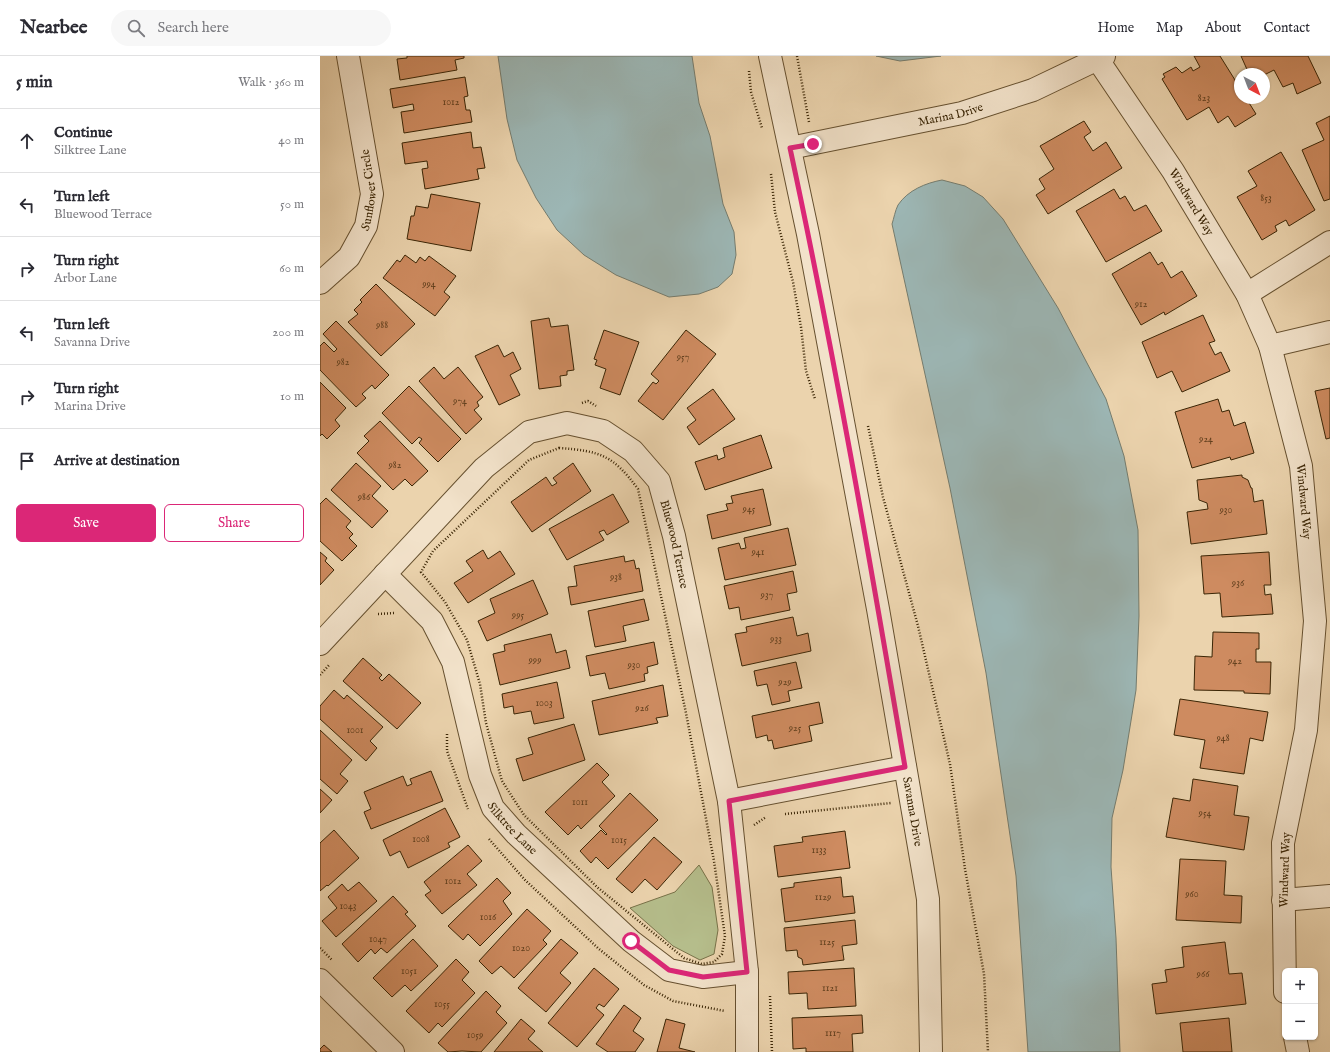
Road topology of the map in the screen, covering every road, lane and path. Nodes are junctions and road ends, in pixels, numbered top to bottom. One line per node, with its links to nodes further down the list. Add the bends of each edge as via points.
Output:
1 (348, 56): 11 (street, Sunflower Circle, via 372,194 366,226 349,257)
2 (770, 56): 8 (street, Savanna Drive)
3 (797, 56): 7 (path)
4 (1101, 58): 7 (street, Marina Drive, via 1033,90 962,113); 12 (street, Windward Way)
5 (748, 63): 6 (path, via 751,92)
6 (763, 133)
7 (813, 144): 8 (street, Marina Drive)
8 (790, 148): 22 (street, Savanna Drive, via 878,609)
9 (770, 167): 15 (path, via 775,212 793,282 806,371)
10 (1330, 242): 12 (street)
11 (320, 283)
12 (1247, 294): 14 (street, Windward Way)
13 (1330, 332): 14 (street)
14 (1270, 346): 20 (street, Windward Way, via 1301,466)
15 (816, 402)
16 (580, 403): 17 (path, via 588,402)
17 (601, 409)
18 (867, 424): 40 (path, via 950,764 984,974)
19 (385, 574): 21 (street, Bluewood Terrace); 23 (street, Bluewood Terrace, via 484,468 529,432 567,423 604,431 633,451 659,481 674,536); 32 (street, Silktree Lane, via 432,621 452,662 480,775 493,808 631,941 669,970 703,977)
20 (1322, 620): 29 (street, Windward Way, via 1306,730 1283,842)
21 (320, 644)
22 (905, 767): 23 (street); 39 (street, Savanna Drive, via 928,899)
23 (729, 801): 32 (street, Bluewood Terrace)
24 (898, 802): 25 (path)
25 (784, 814)
26 (768, 816): 27 (path, via 754,825)
27 (754, 833)
28 (1330, 896): 29 (street)
29 (1283, 900): 31 (street, Windward Way)
30 (714, 962): 30 (path, via 702,964 684,958 598,887 524,815 502,780 467,640 445,602 421,572 433,551 529,460 559,448 588,450 614,461 638,489 674,651 714,861 725,936 722,954)
31 (1284, 968)
32 (747, 972): 37 (street, Bluewood Terrace)
33 (320, 980): 36 (street)
34 (770, 988): 38 (path)
35 (1296, 1040): 41 (street)
36 (393, 1052)
37 (748, 1052)
38 (772, 1052)
39 (931, 1052)
40 (988, 1052)
41 (1298, 1052)

